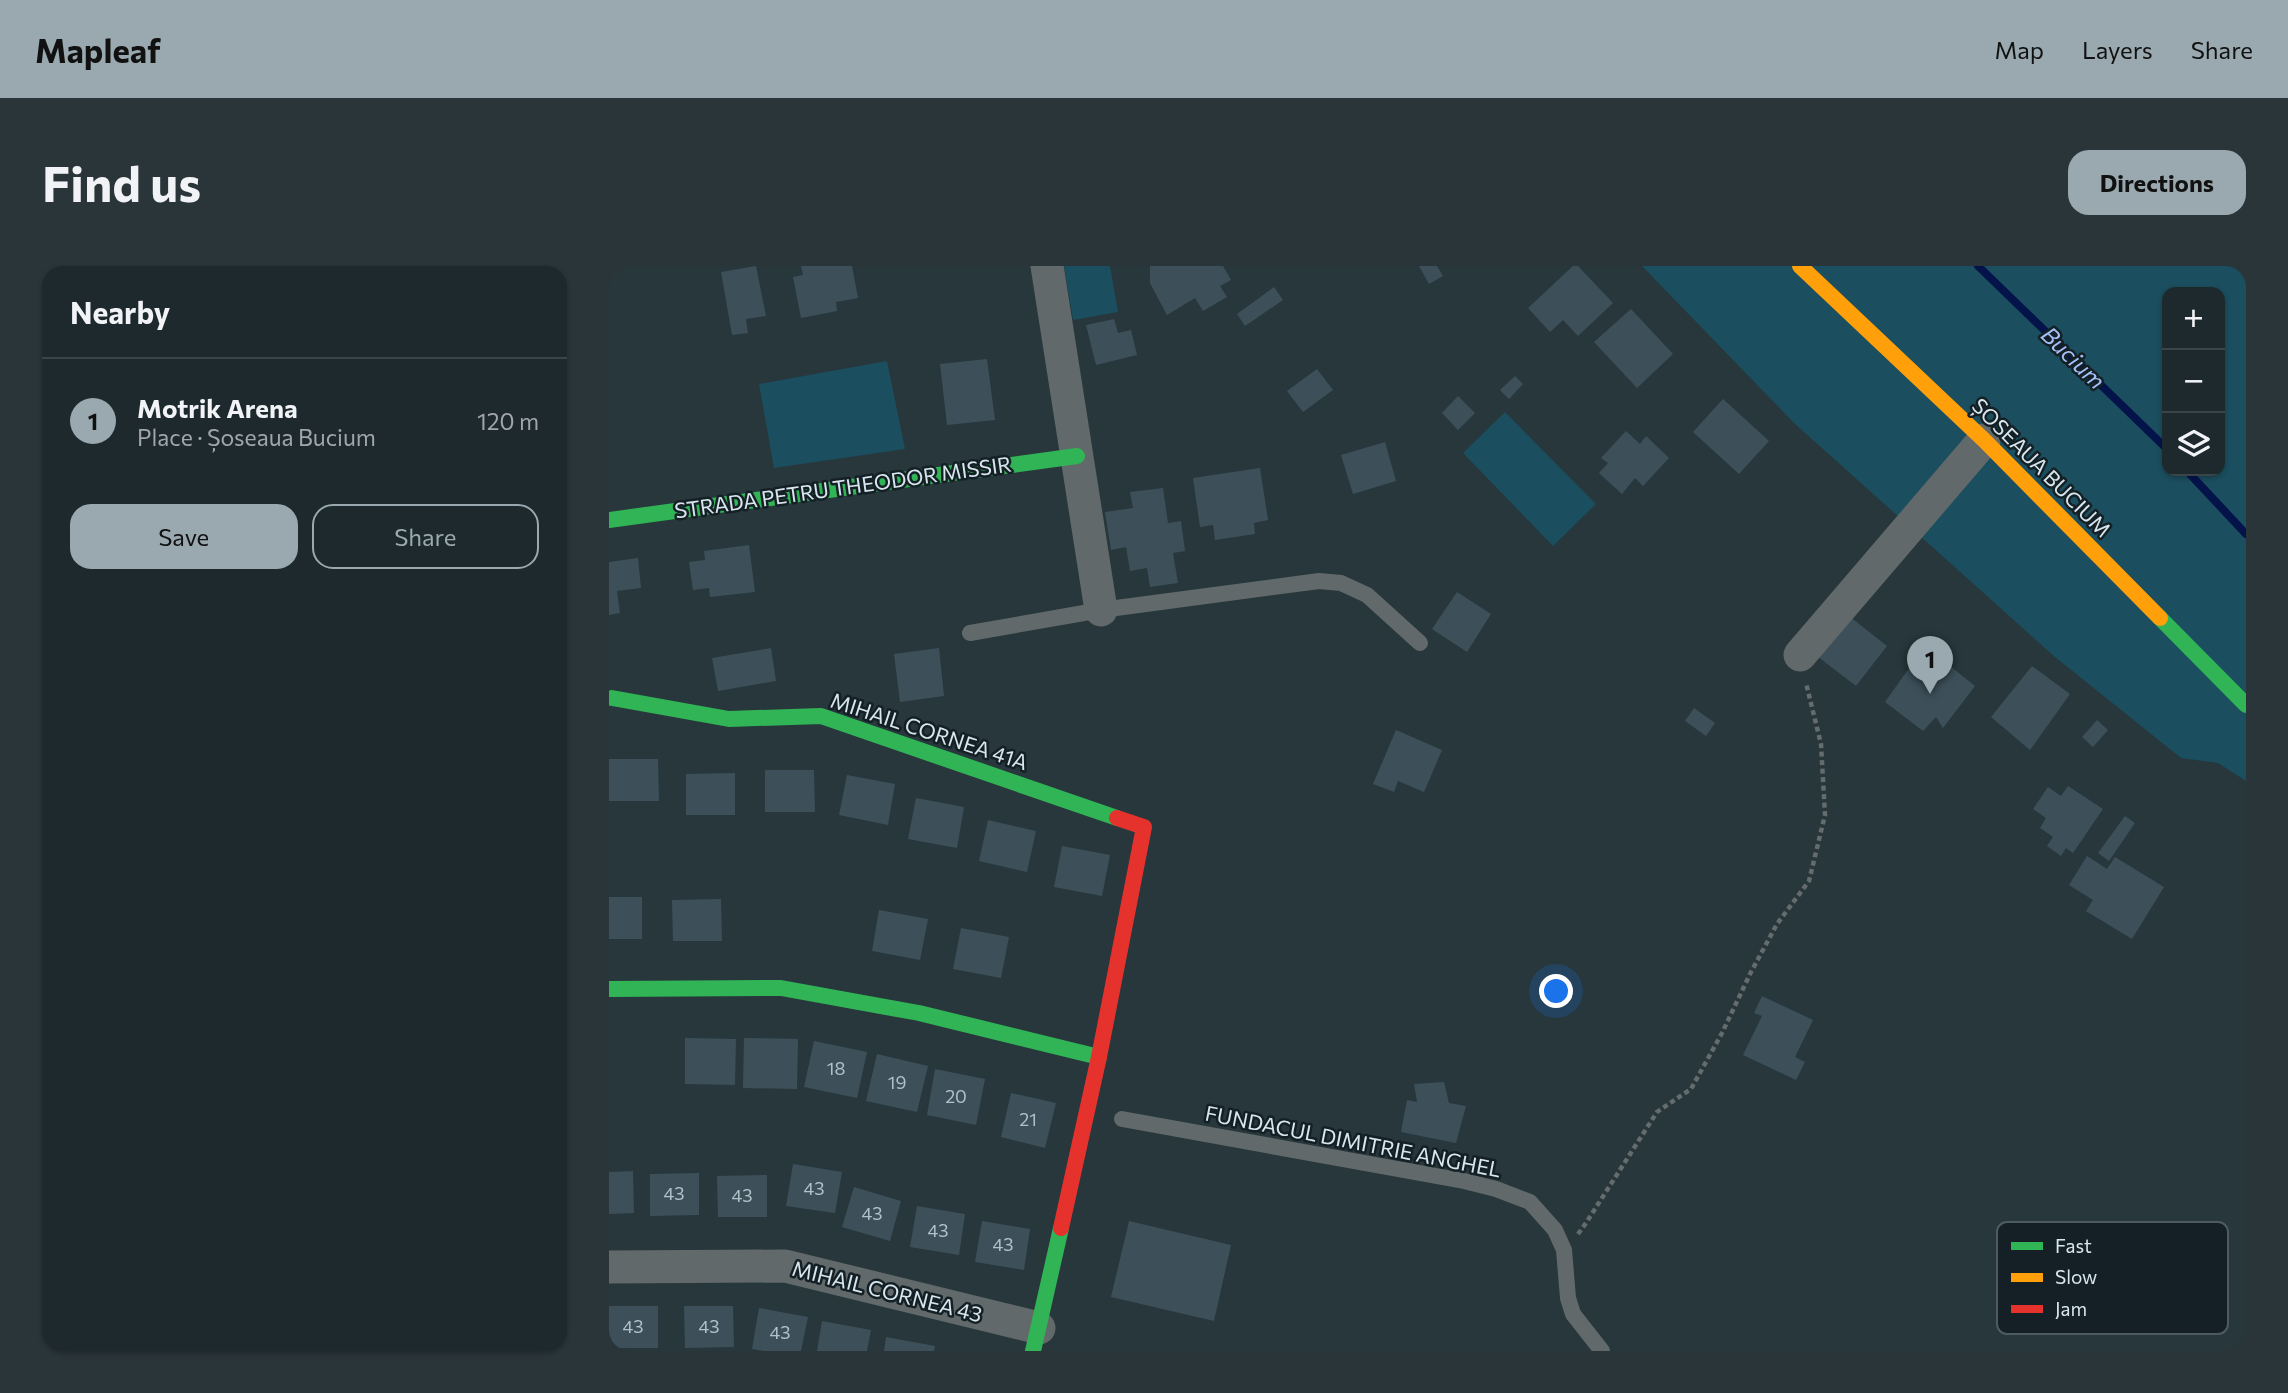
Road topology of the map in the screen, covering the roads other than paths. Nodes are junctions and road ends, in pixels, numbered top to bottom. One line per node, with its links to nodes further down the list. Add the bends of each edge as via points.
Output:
1 (1047, 266): 4 (street)
2 (1800, 266): 3 (street, ȘOSEAUA BUCIUM)
3 (1984, 439): 9 (street); 11 (street, ȘOSEAUA BUCIUM)
4 (1077, 456): 5 (street, STRADA PETRU THEODOR MISSIR); 6 (street)
5 (609, 520)
6 (1101, 610): 7 (lane); 8 (lane, via 1308,582 1341,583 1367,595)
7 (970, 633)
8 (1420, 643)
9 (1800, 655)
10 (612, 698): 13 (street, MIHAIL CORNEA 41A, via 729,719 821,716 1144,827)
11 (2246, 705)
12 (609, 989): 13 (street, via 781,988 919,1013)
13 (1099, 1057): 16 (street)
14 (1122, 1119): 17 (lane, FUNDACUL DIMITRIE ANGHEL, via 1450,1179 1530,1202 1555,1230 1564,1250 1573,1314)
15 (609, 1267): 16 (street, MIHAIL CORNEA 43, via 785,1266)
16 (1036, 1339)
17 (1602, 1351)

